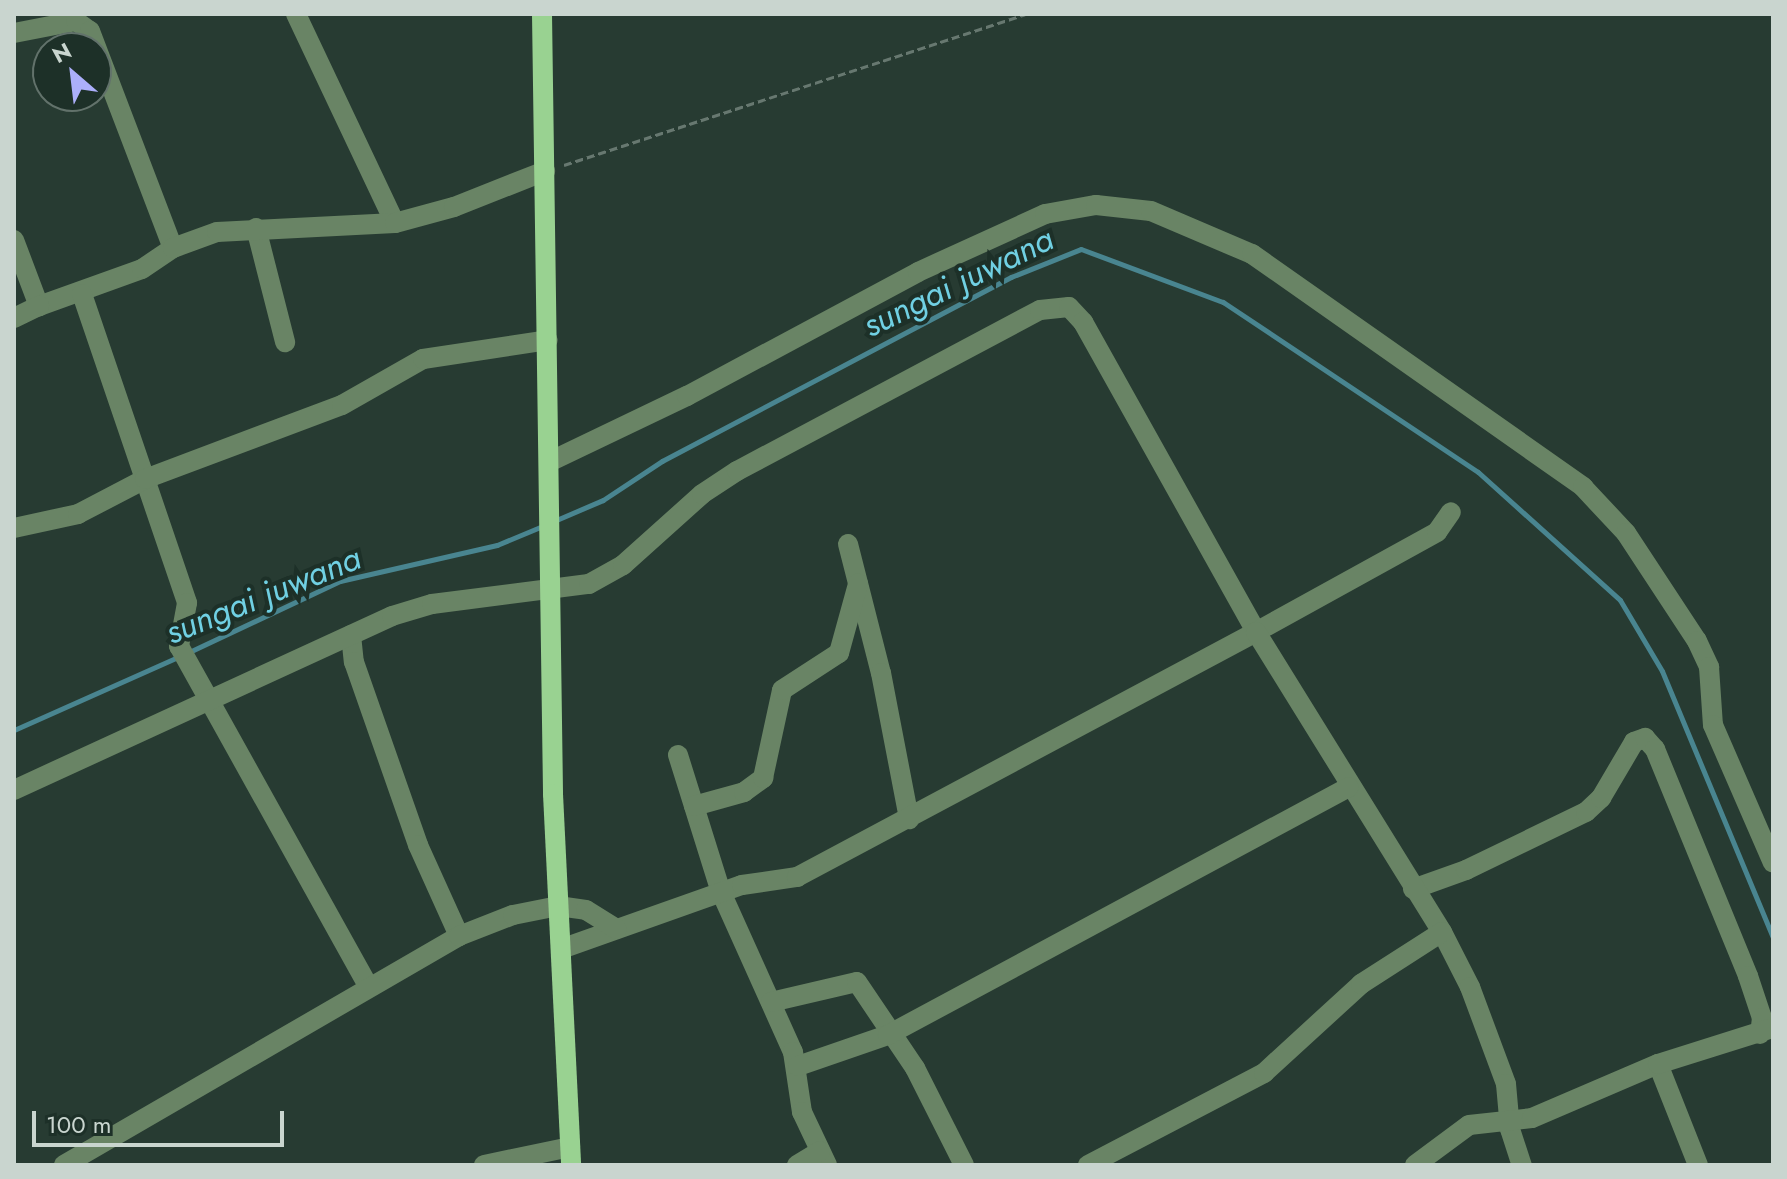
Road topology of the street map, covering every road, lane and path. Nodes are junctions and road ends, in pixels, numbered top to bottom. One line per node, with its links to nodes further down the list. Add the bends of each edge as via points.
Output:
1 (296, 14): 6 (street)
2 (542, 14): 5 (main road)
3 (1025, 14): 5 (path)
4 (14, 33): 9 (street, via 76,21 90,31)
5 (545, 171): 6 (street, via 454,207); 13 (main road)
6 (395, 223): 7 (street)
7 (256, 228): 9 (street, via 217,232); 14 (street)
8 (14, 240): 11 (street)
9 (173, 248): 10 (street, via 142,269)
10 (82, 294): 11 (street); 16 (street)
11 (39, 306): 12 (street)
12 (14, 318)
13 (548, 340): 15 (main road); 16 (street, via 423,359 342,405)
14 (285, 342)
15 (549, 462): 21 (main road); 30 (street, via 687,396 918,272 1045,214 1096,205 1151,211 1252,254 1583,487 1626,533 1697,641 1709,667 1713,725)
16 (145, 479): 18 (street, via 78,514); 24 (street, via 187,603 179,646)
17 (1451, 512): 22 (street, via 1437,532)
18 (14, 528)
19 (848, 544): 20 (street)
20 (858, 584): 28 (street, via 839,653 782,690 763,778 744,792); 29 (street)
21 (550, 590): 22 (street, via 603,577 737,471 1017,319 1058,306 1069,307 1083,322); 23 (street, via 432,604); 33 (main road)
22 (1256, 632): 26 (street); 29 (street)
23 (351, 635): 24 (street); 36 (street, via 359,677 418,845)
24 (209, 704): 27 (street); 38 (street)
25 (678, 755): 28 (street)
26 (1349, 787): 31 (street); 41 (street)
27 (14, 790)
28 (694, 806): 32 (street)
29 (909, 819): 32 (street, via 797,877)
30 (1773, 863)
31 (1413, 889): 35 (street); 40 (street, via 1466,870 1586,812 1601,798 1634,742 1645,738 1655,749)
32 (721, 892): 34 (street); 39 (street)
33 (558, 906): 34 (street, via 586,910); 36 (street, via 513,915); 37 (main road)
34 (616, 929): 37 (street)
35 (1442, 932): 44 (street, via 1503,1073); 47 (street, via 1361,984 1264,1073)
36 (459, 936): 38 (street)
37 (561, 949): 45 (main road)
38 (368, 985): 48 (street)
39 (771, 1002): 41 (street, via 857,982 870,996); 43 (street)
40 (1767, 1031): 42 (street)
41 (888, 1035): 43 (street); 51 (street, via 915,1068)
42 (1658, 1064): 44 (street, via 1532,1118); 55 (street)
43 (798, 1066): 46 (street, via 802,1112)
44 (1508, 1119): 53 (street, via 1461,1129); 54 (street)
45 (570, 1156): 49 (street)
46 (823, 1158): 50 (street)
47 (1111, 1159): 52 (street)
48 (64, 1165)
49 (484, 1165)
50 (797, 1165)
51 (964, 1165)
52 (1088, 1165)
53 (1415, 1165)
54 (1522, 1165)
55 (1698, 1165)

